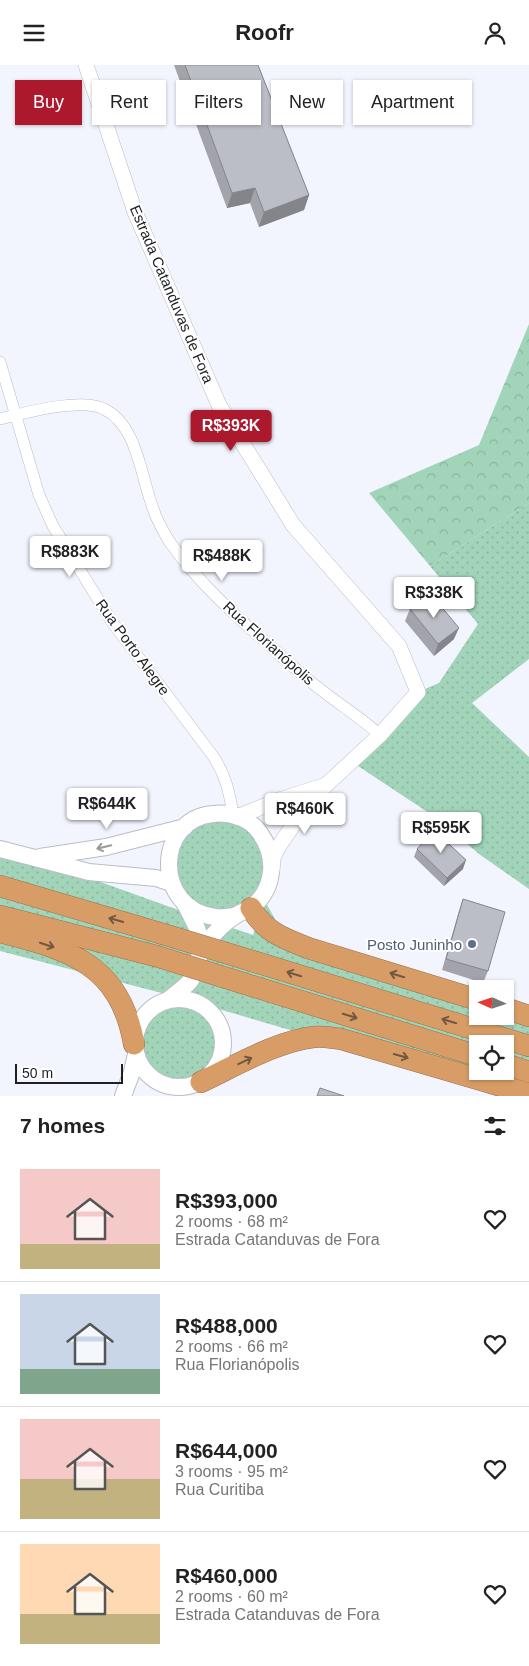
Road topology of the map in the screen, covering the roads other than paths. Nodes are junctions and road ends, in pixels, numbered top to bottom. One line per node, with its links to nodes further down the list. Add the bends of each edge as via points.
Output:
1 (86, 65): 5 (street, Estrada Catanduvas de Fora, via 136,212 219,405 293,525 399,646 418,692)
2 (0, 362): 3 (street, Rua Porto Alegre)
3 (15, 416): 4 (street); 5 (street, Rua Florianópolis, via 76,404 92,405 117,417 136,452 154,511 169,541 254,633); 7 (street, Rua Porto Alegre, via 39,495 53,526 112,622 213,756 223,772)
4 (0, 419)
5 (380, 735): 6 (street, Estrada Catanduvas de Fora)
6 (324, 786): 7 (street); 11 (street, Estrada Catanduvas de Fora, via 311,799 279,847 273,858)
7 (235, 815): 8 (main road, via 212,814); 11 (main road, via 258,829 267,843 272,859)
8 (185, 827): 10 (main road, one-way to 10, via 78,853); 12 (main road, via 175,839 170,853)
9 (0, 849): 10 (main road)
10 (34, 858): 12 (main road, via 89,872 156,878)
11 (271, 876): 15 (main road, via 260,899)
12 (171, 883): 14 (main road)
13 (0, 886): 25 (highway, one-way to 13, bridge)
14 (185, 904): 15 (main road, via 217,918); 18 (main road)
15 (242, 912): 18 (main road); 20 (highway, one-way to 15, via 308,948 281,937)
16 (0, 916): 27 (highway, one-way to 27, bridge, via 156,956)
17 (0, 931): 26 (highway, one-way to 26, via 63,950 101,974 122,1003)
18 (203, 948): 19 (main road)
19 (191, 981): 21 (main road); 24 (main road)
20 (469, 997)
21 (168, 1000): 24 (main road, via 181,999 200,1004); 26 (main road, via 144,1015 137,1029)
22 (514, 1011): 23 (highway)
23 (529, 1016)
24 (215, 1017): 30 (main road, via 223,1035 223,1051 212,1073)
25 (529, 1046)
26 (135, 1049): 30 (main road, via 144,1070 159,1083 177,1088); 32 (main road, via 132,1072)
27 (469, 1053)
28 (514, 1067): 29 (highway)
29 (529, 1072)
30 (195, 1085): 31 (highway, one-way to 31, via 267,1051 314,1037 341,1039); 33 (main road)
31 (529, 1094)
32 (123, 1096)
33 (172, 1096)

